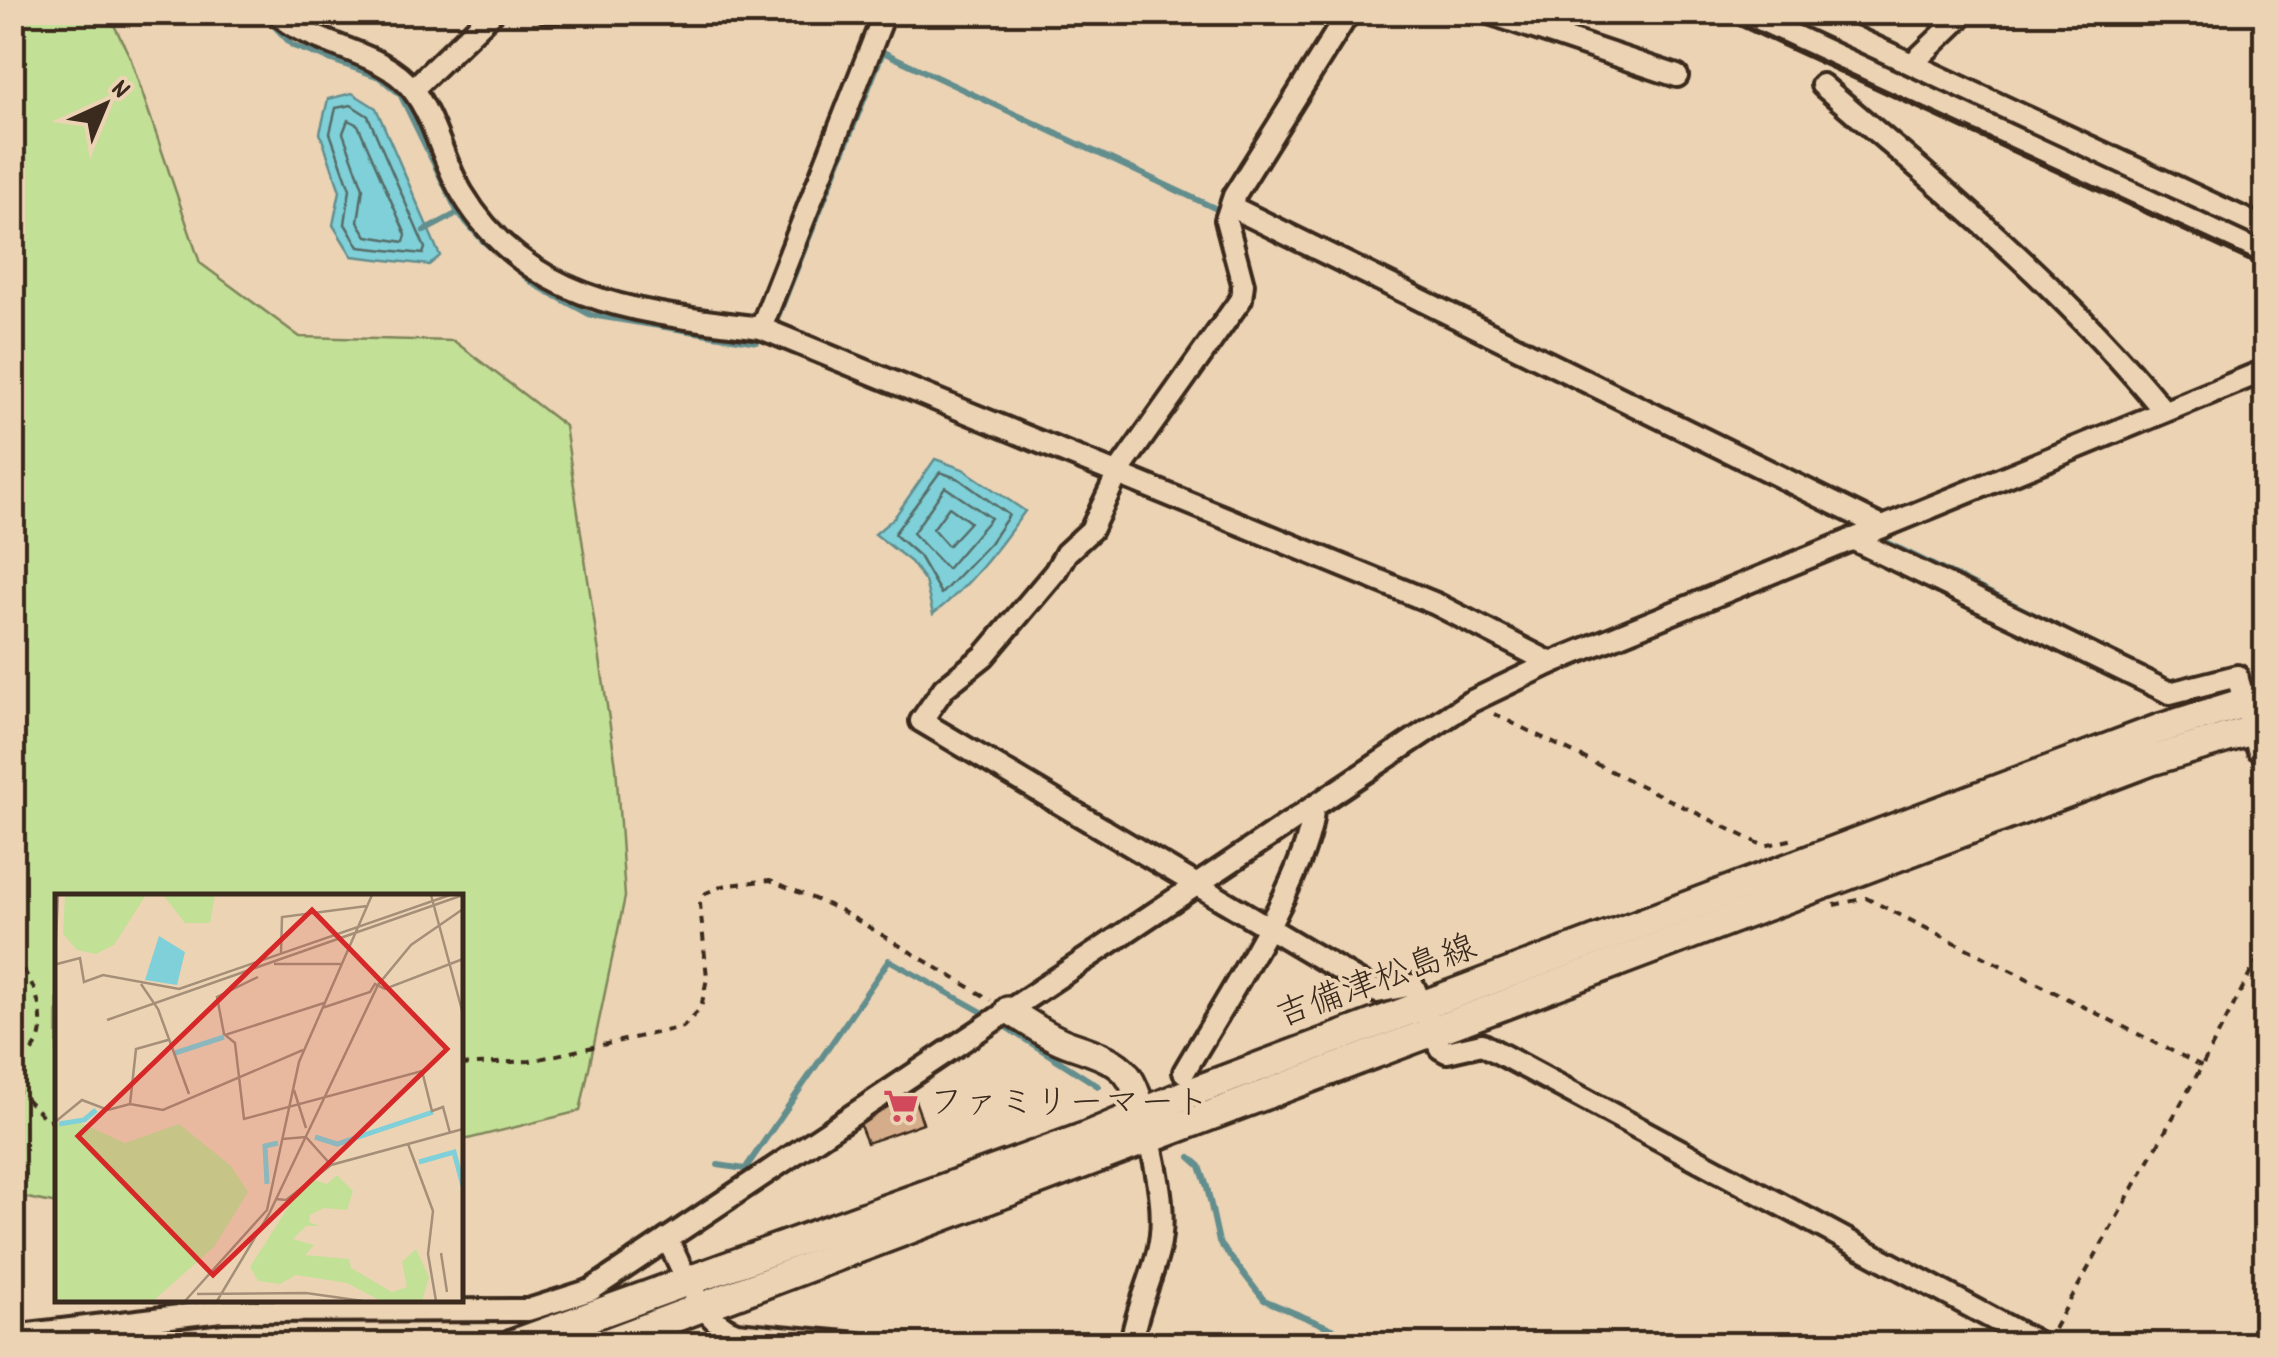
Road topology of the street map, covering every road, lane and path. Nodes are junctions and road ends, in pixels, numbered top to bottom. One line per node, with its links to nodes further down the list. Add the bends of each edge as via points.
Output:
1 (276, 12): 11 (street, via 297,31 380,66)
2 (493, 12): 11 (street)
3 (885, 12): 14 (street)
4 (1348, 12): 12 (street)
5 (1486, 12): 9 (street)
6 (1800, 12): 8 (street)
7 (1966, 12): 8 (street)
8 (1914, 63): 13 (street)
9 (1677, 76)
10 (1822, 85): 16 (street, via 1964,206 2077,314)
11 (413, 89): 14 (street, via 463,194 484,222 554,284 660,315)
12 (1230, 212): 17 (street, via 1241,299); 18 (street)
13 (2266, 228)
14 (761, 328): 17 (street)
15 (2266, 370): 16 (street)
16 (2163, 410): 18 (street)
17 (1119, 472): 19 (street, via 1436,604); 25 (street, via 1091,530 921,721)
18 (1869, 532): 19 (street); 20 (street, via 2170,692 2233,676)
19 (1551, 664): 21 (street)
20 (2255, 698): 22 (street); 24 (main road, 吉備津松島線)
21 (1470, 702): 23 (street); 24 (path, via 1764,846 1804,840)
22 (2261, 736): 24 (main road, 吉備津松島線, via 2154,760)
23 (1313, 809): 25 (street); 26 (street, via 1312,832)
24 (1818, 873): 30 (main road, 吉備津松島線); 32 (path, via 1836,907 1866,898)
25 (1194, 886): 26 (street); 29 (street)
26 (1267, 926): 30 (street, via 1377,992 1413,985); 33 (street)
27 (2266, 943): 32 (path)
28 (12, 958): 35 (path, via 40,1009 38,1042 16,1068 19,1092)
29 (1000, 1016): 31 (path, via 840,910 770,880 706,893 700,904 707,978 701,1008 683,1027 530,1061); 34 (street, via 1114,1059); 37 (street)
30 (1429, 1020): 34 (main road, 吉備津松島線); 36 (main road, 吉備津松島線); 45 (street, via 1447,1052 1482,1044)
31 (462, 1066)
32 (2202, 1066): 45 (path)
33 (1184, 1072)
34 (1143, 1112): 36 (street); 38 (main road, 吉備津松島線)
35 (55, 1120)
36 (1150, 1140): 39 (main road, 吉備津松島線); 44 (street, via 1162,1218)
37 (667, 1239): 38 (street); 40 (street, via 591,1290 528,1310 221,1310)
38 (691, 1284): 39 (street); 41 (main road, 吉備津松島線)
39 (704, 1310): 42 (main road, 吉備津松島線); 43 (street, via 736,1332)
40 (12, 1336)
41 (514, 1344)
42 (604, 1344)
43 (857, 1344)
44 (1131, 1344)
45 (2042, 1344)

